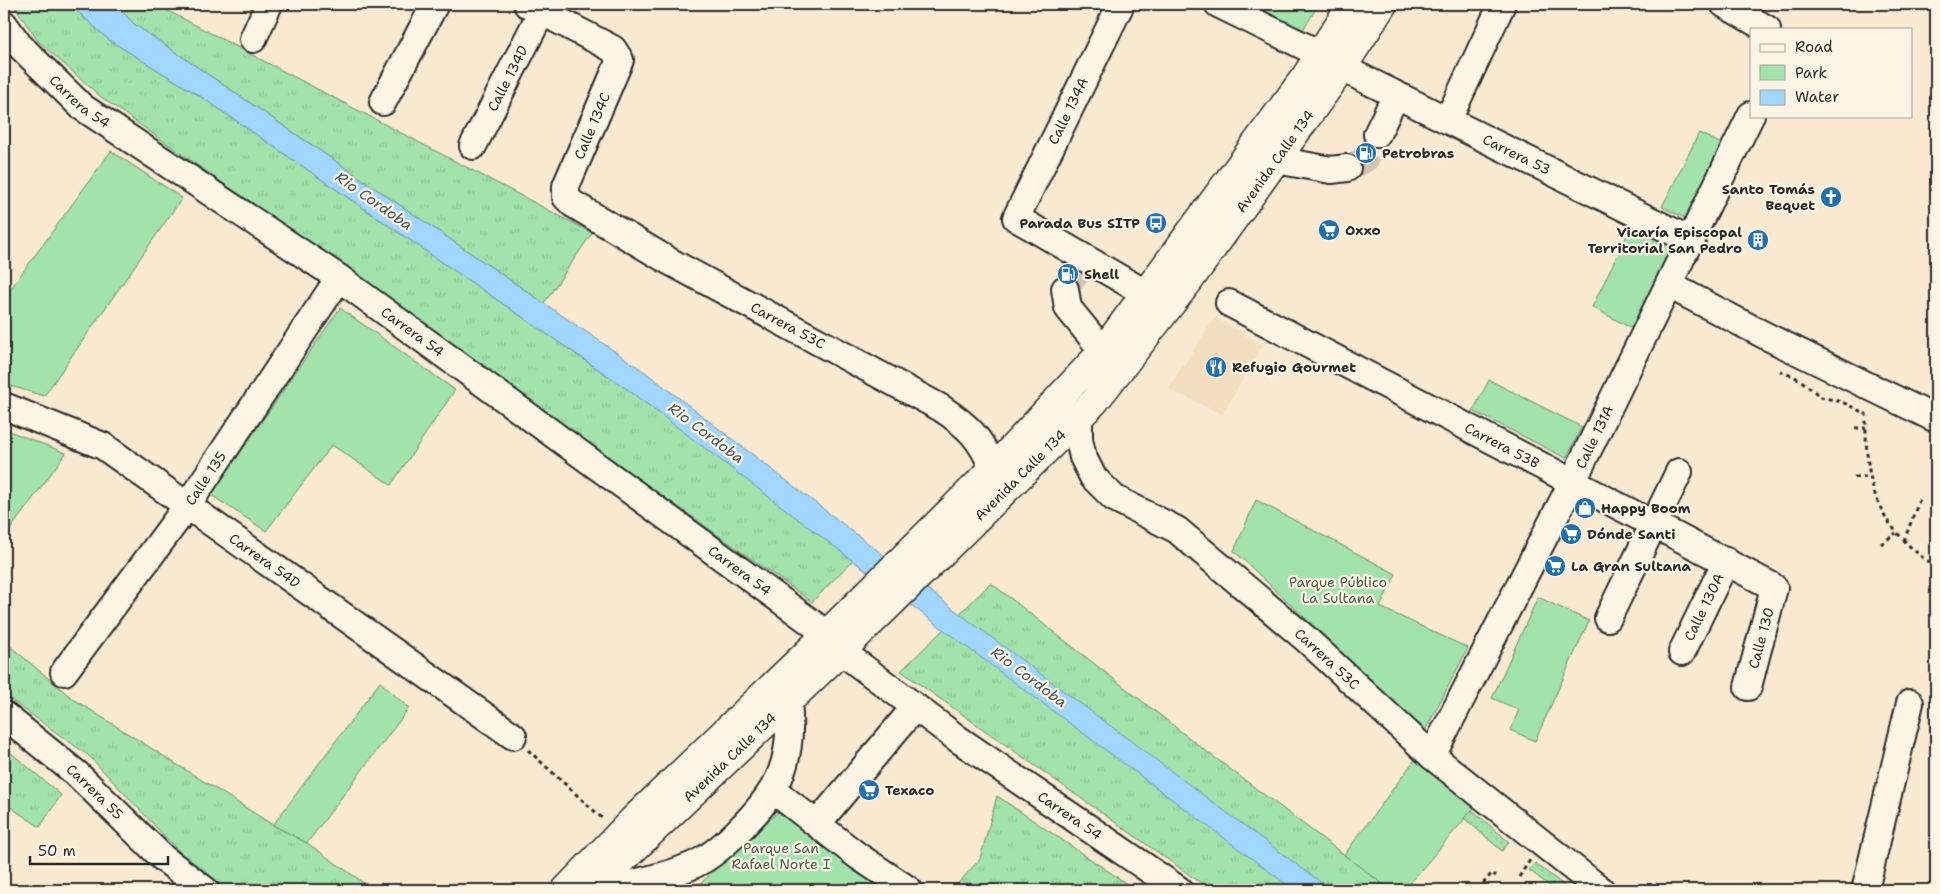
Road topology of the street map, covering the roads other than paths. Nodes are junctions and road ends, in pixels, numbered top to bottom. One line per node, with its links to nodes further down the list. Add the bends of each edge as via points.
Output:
1 (270, 4): 12 (street)
2 (435, 4): 15 (street)
3 (1120, 4): 27 (street, Calle 134A, via 1016,218 1085,264)
4 (1352, 4): 13 (main road, Avenida Calle 134)
5 (1383, 4): 13 (main road, Avenida Calle 134)
6 (1502, 4): 17 (street)
7 (1731, 5): 11 (street)
8 (533, 6): 19 (street, Calle 134D); 22 (street, Calle 134C, via 613,49 620,60 566,186)
9 (1233, 7): 13 (street, Carrera 53)
10 (4, 24): 24 (street, Carrera 54, via 25,51 82,107)
11 (1766, 28)
12 (253, 39)
13 (1331, 61): 14 (street, Carrera 53); 20 (main road, Avenida Calle 134); 27 (main road, Avenida Calle 134)
14 (1396, 95): 17 (street, Carrera 53); 18 (street)
15 (383, 102)
16 (1750, 117): 23 (street, Calle 131A)
17 (1448, 120): 23 (street, Carrera 53)
18 (1377, 134)
19 (473, 146)
20 (1276, 160): 21 (street, via 1331,170); 31 (main road, Avenida Calle 134, via 1183,289)
21 (1347, 168)
22 (566, 197): 33 (street, Carrera 53C, via 669,261 941,408 969,428 987,453)
23 (1692, 241): 25 (street, Calle 131A)
24 (339, 278): 36 (street, Calle 135); 42 (street, Carrera 54)
25 (1669, 285): 32 (street); 35 (street, Calle 131A)
26 (1065, 289): 29 (street, via 1068,308)
27 (1145, 293): 29 (main road, Avenida Calle 134)
28 (1229, 304): 35 (street, Carrera 53B)
29 (1103, 351): 33 (main road, Avenida Calle 134)
30 (4, 406): 36 (street, Carrera 54D, via 104,446)
31 (1079, 418): 38 (main road, Avenida Calle 134); 51 (street, Carrera 53C, via 1083,457 1093,477 1107,491 1121,502 1177,530 1306,639)
32 (1936, 419)
33 (993, 469): 38 (main road, Avenida Calle 134)
34 (1679, 472): 37 (street)
35 (1573, 482): 37 (street, Carrera 53B); 51 (street, Calle 131A)
36 (187, 506): 44 (street, Calle 135); 50 (street, Carrera 54D)
37 (1653, 525): 39 (street, Carrera 53B); 41 (street)
38 (922, 557): 42 (main road, Avenida Calle 134)
39 (1726, 561): 40 (street, Carrera 53B); 43 (street, Calle 130A)
40 (1774, 588): 45 (street, Calle 130)
41 (1608, 618)
42 (834, 643): 46 (main road, Avenida Calle 134); 48 (street, Carrera 54); 55 (main road, Avenida Calle 134, via 618,834)
43 (1682, 652)
44 (64, 672)
45 (1748, 687)
46 (788, 701): 52 (street, via 791,734 785,763); 56 (main road, Avenida Calle 134)
47 (1910, 703): 61 (street)
48 (915, 707): 53 (street); 59 (street, Carrera 54)
49 (4, 715): 54 (street, Carrera 55, via 77,774 163,858)
50 (513, 736)
51 (1432, 756): 60 (street, Carrera 53C)
52 (773, 790): 53 (street); 57 (street, via 752,817 720,848 692,866 662,877)
53 (817, 824): 58 (street)
54 (205, 890)
55 (566, 890)
56 (594, 890)
57 (606, 890)
58 (909, 890)
59 (1179, 890)
60 (1601, 890)
61 (1866, 890)

